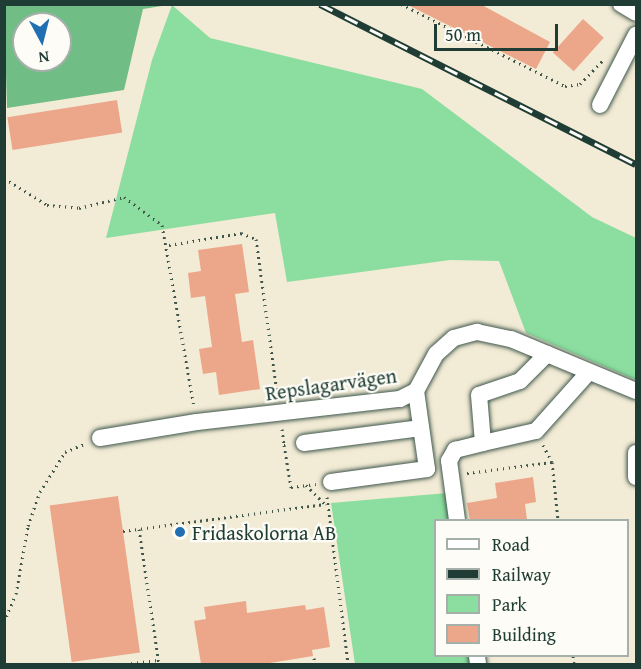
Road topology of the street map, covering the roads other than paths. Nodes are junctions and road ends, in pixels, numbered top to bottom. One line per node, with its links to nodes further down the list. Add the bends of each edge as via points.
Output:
1 (621, 4): 2 (street)
2 (636, 13)
3 (636, 35): 4 (street)
4 (600, 105)
5 (547, 354): 6 (street, Repslagarvägen); 7 (street, Repslagarvägen, via 511,339 477,332 454,338 436,354); 12 (street, via 520,381 479,395)
6 (590, 372): 8 (street, Repslagarvägen); 12 (street, via 536,431)
7 (416, 391): 9 (street); 10 (street, Repslagarvägen, via 400,399 197,422)
8 (636, 391)
9 (421, 428): 11 (street); 15 (street, via 427,469)
10 (100, 438)
11 (304, 443)
12 (483, 443): 16 (street, via 455,450 450,460)
13 (636, 453): 14 (street)
14 (636, 477)
15 (331, 482)
16 (457, 519)

